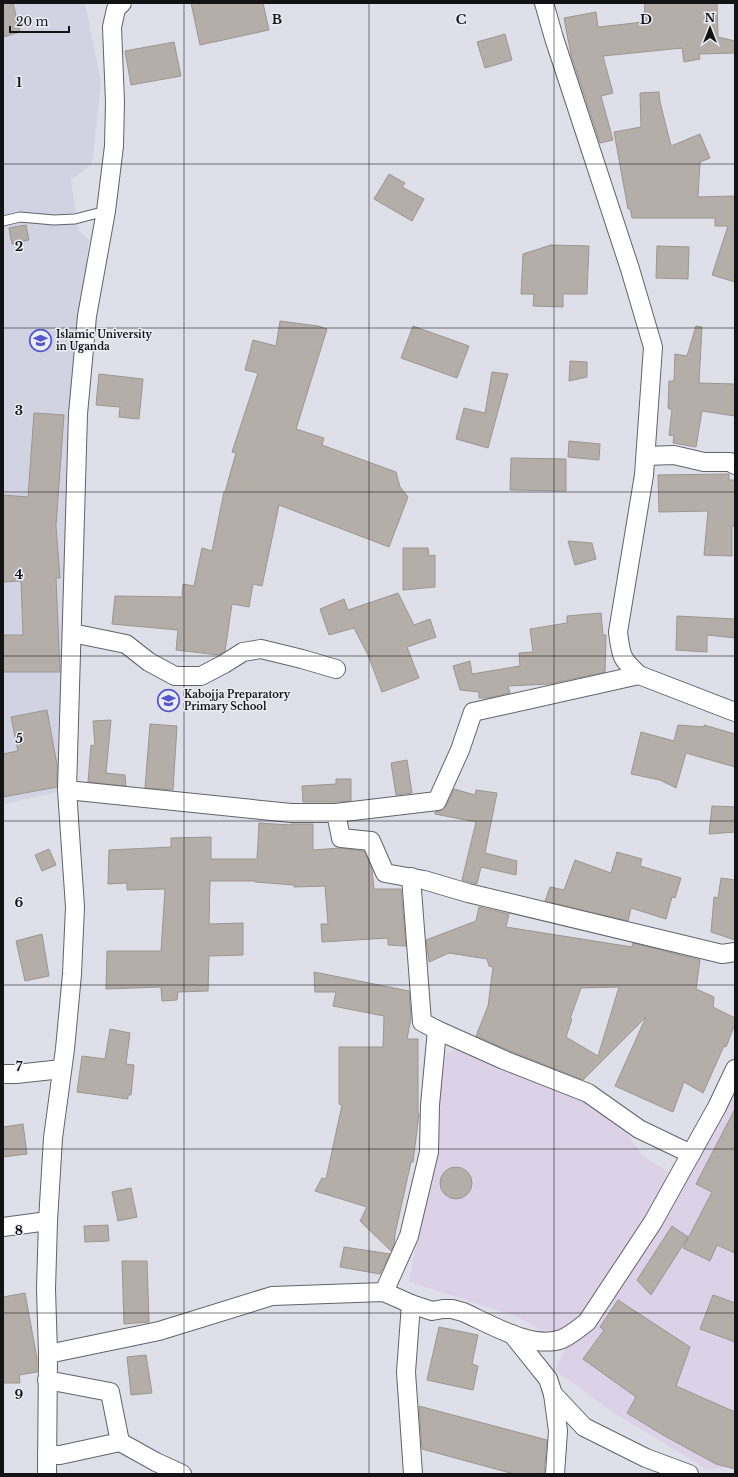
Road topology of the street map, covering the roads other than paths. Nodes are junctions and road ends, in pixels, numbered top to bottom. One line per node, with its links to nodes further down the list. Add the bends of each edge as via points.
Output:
1 (544, 3): 5 (street, via 653,347)
2 (116, 5): 3 (street, via 112,27 114,146)
3 (106, 211): 4 (lane, via 75,219 20,217); 7 (street, via 87,316 78,414)
4 (3, 221)
5 (646, 456): 6 (street, via 674,455 704,462 730,462); 9 (street, via 618,632 621,655)
6 (735, 465)
7 (72, 633): 8 (street, via 126,644 149,662 175,676 202,676 243,652 260,649); 11 (street)
8 (336, 669)
9 (639, 675): 10 (street); 12 (street, via 473,712 460,750 437,801)
10 (735, 712)
11 (67, 790): 12 (street, via 291,813); 16 (street, via 75,907 72,974)
12 (336, 813): 13 (street, via 342,838 372,841 385,873)
13 (411, 877): 14 (street, via 722,954); 15 (street, via 422,1022)
14 (735, 952)
15 (437, 1030): 19 (street, via 588,1093 639,1128); 22 (street, via 430,1104 429,1152 409,1236)
16 (62, 1069): 18 (street); 20 (street, via 53,1138)
17 (735, 1069): 19 (street)
18 (3, 1074)
19 (691, 1154): 24 (street, via 653,1222 587,1322 561,1339 544,1342)
20 (48, 1221): 21 (street); 25 (street)
21 (3, 1227)
22 (384, 1292): 23 (street); 25 (street, via 272,1296 159,1331)
23 (411, 1304): 24 (street, via 432,1311 452,1309 463,1312); 32 (street, via 406,1372)
24 (511, 1333): 27 (street, via 548,1379)
25 (48, 1354): 26 (street)
26 (47, 1380): 28 (street, via 110,1392); 29 (street)
27 (553, 1394): 33 (street, via 558,1431); 34 (street, via 584,1427 646,1458)
28 (120, 1442): 29 (street); 31 (street)
29 (46, 1455): 30 (street)
30 (46, 1474)
31 (182, 1474)
32 (413, 1474)
33 (555, 1474)
34 (689, 1474)

